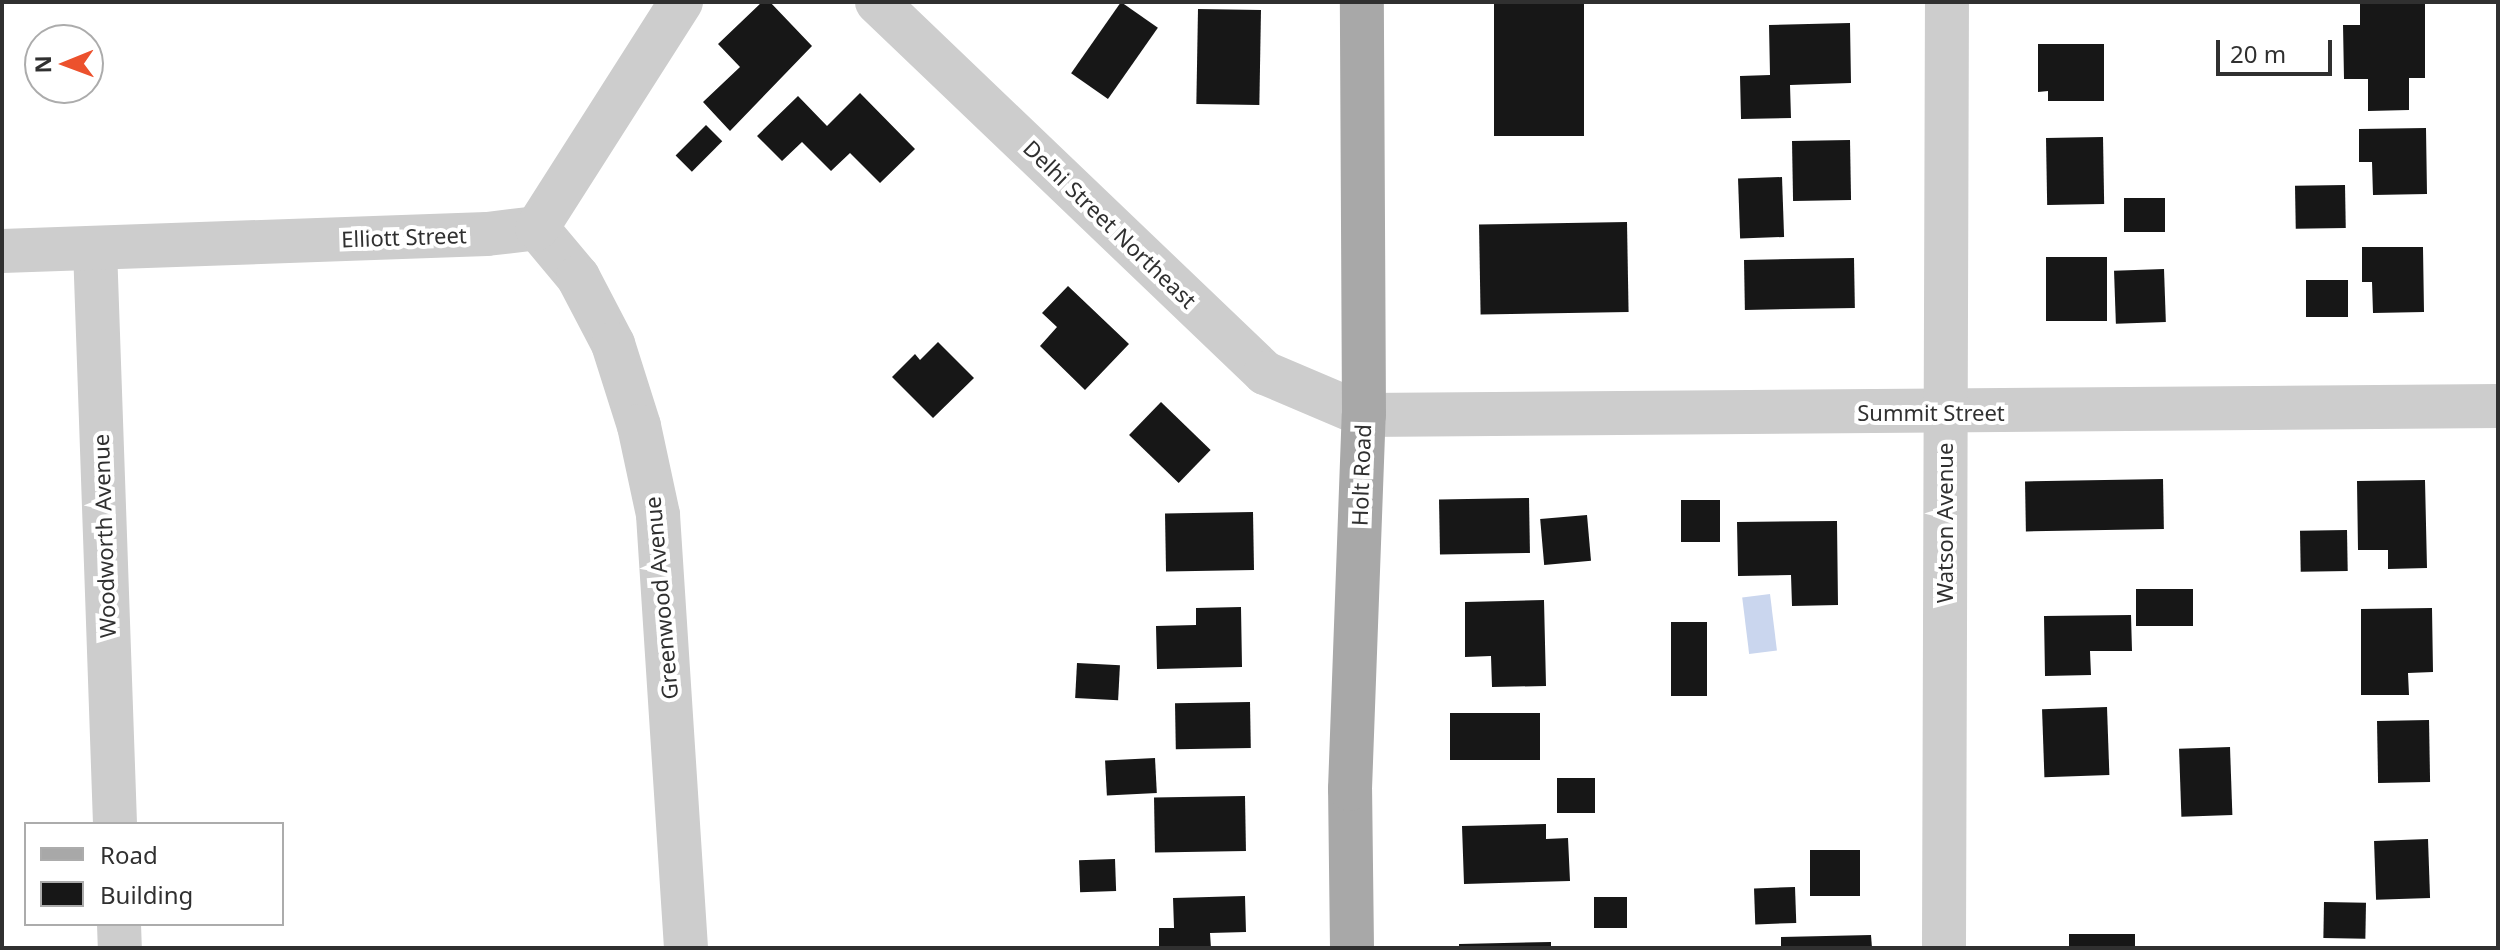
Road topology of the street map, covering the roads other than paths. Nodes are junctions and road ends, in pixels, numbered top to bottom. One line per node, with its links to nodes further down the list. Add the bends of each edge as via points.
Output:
1 (681, 2): 5 (street)
2 (877, 2): 10 (street, Delhi Street Northeast, via 1265,373)
3 (1362, 2): 10 (main road, Holt Road)
4 (1947, 2): 9 (street, Watson Avenue)
5 (537, 228): 6 (street, Elliott Street); 14 (street, Greenwood Avenue, via 578,277 613,344 658,515)
6 (95, 248): 7 (street, Elliott Street); 11 (street, Woodworth Avenue)
7 (2, 251)
8 (2498, 406): 9 (street, Summit Street)
9 (1946, 413): 10 (street, Summit Street); 16 (street, Watson Avenue)
10 (1364, 415): 15 (main road, Holt Road, via 1350,789)
11 (115, 822)
12 (119, 926): 13 (street)
13 (120, 948)
14 (686, 948)
15 (1352, 948)
16 (1944, 948)

